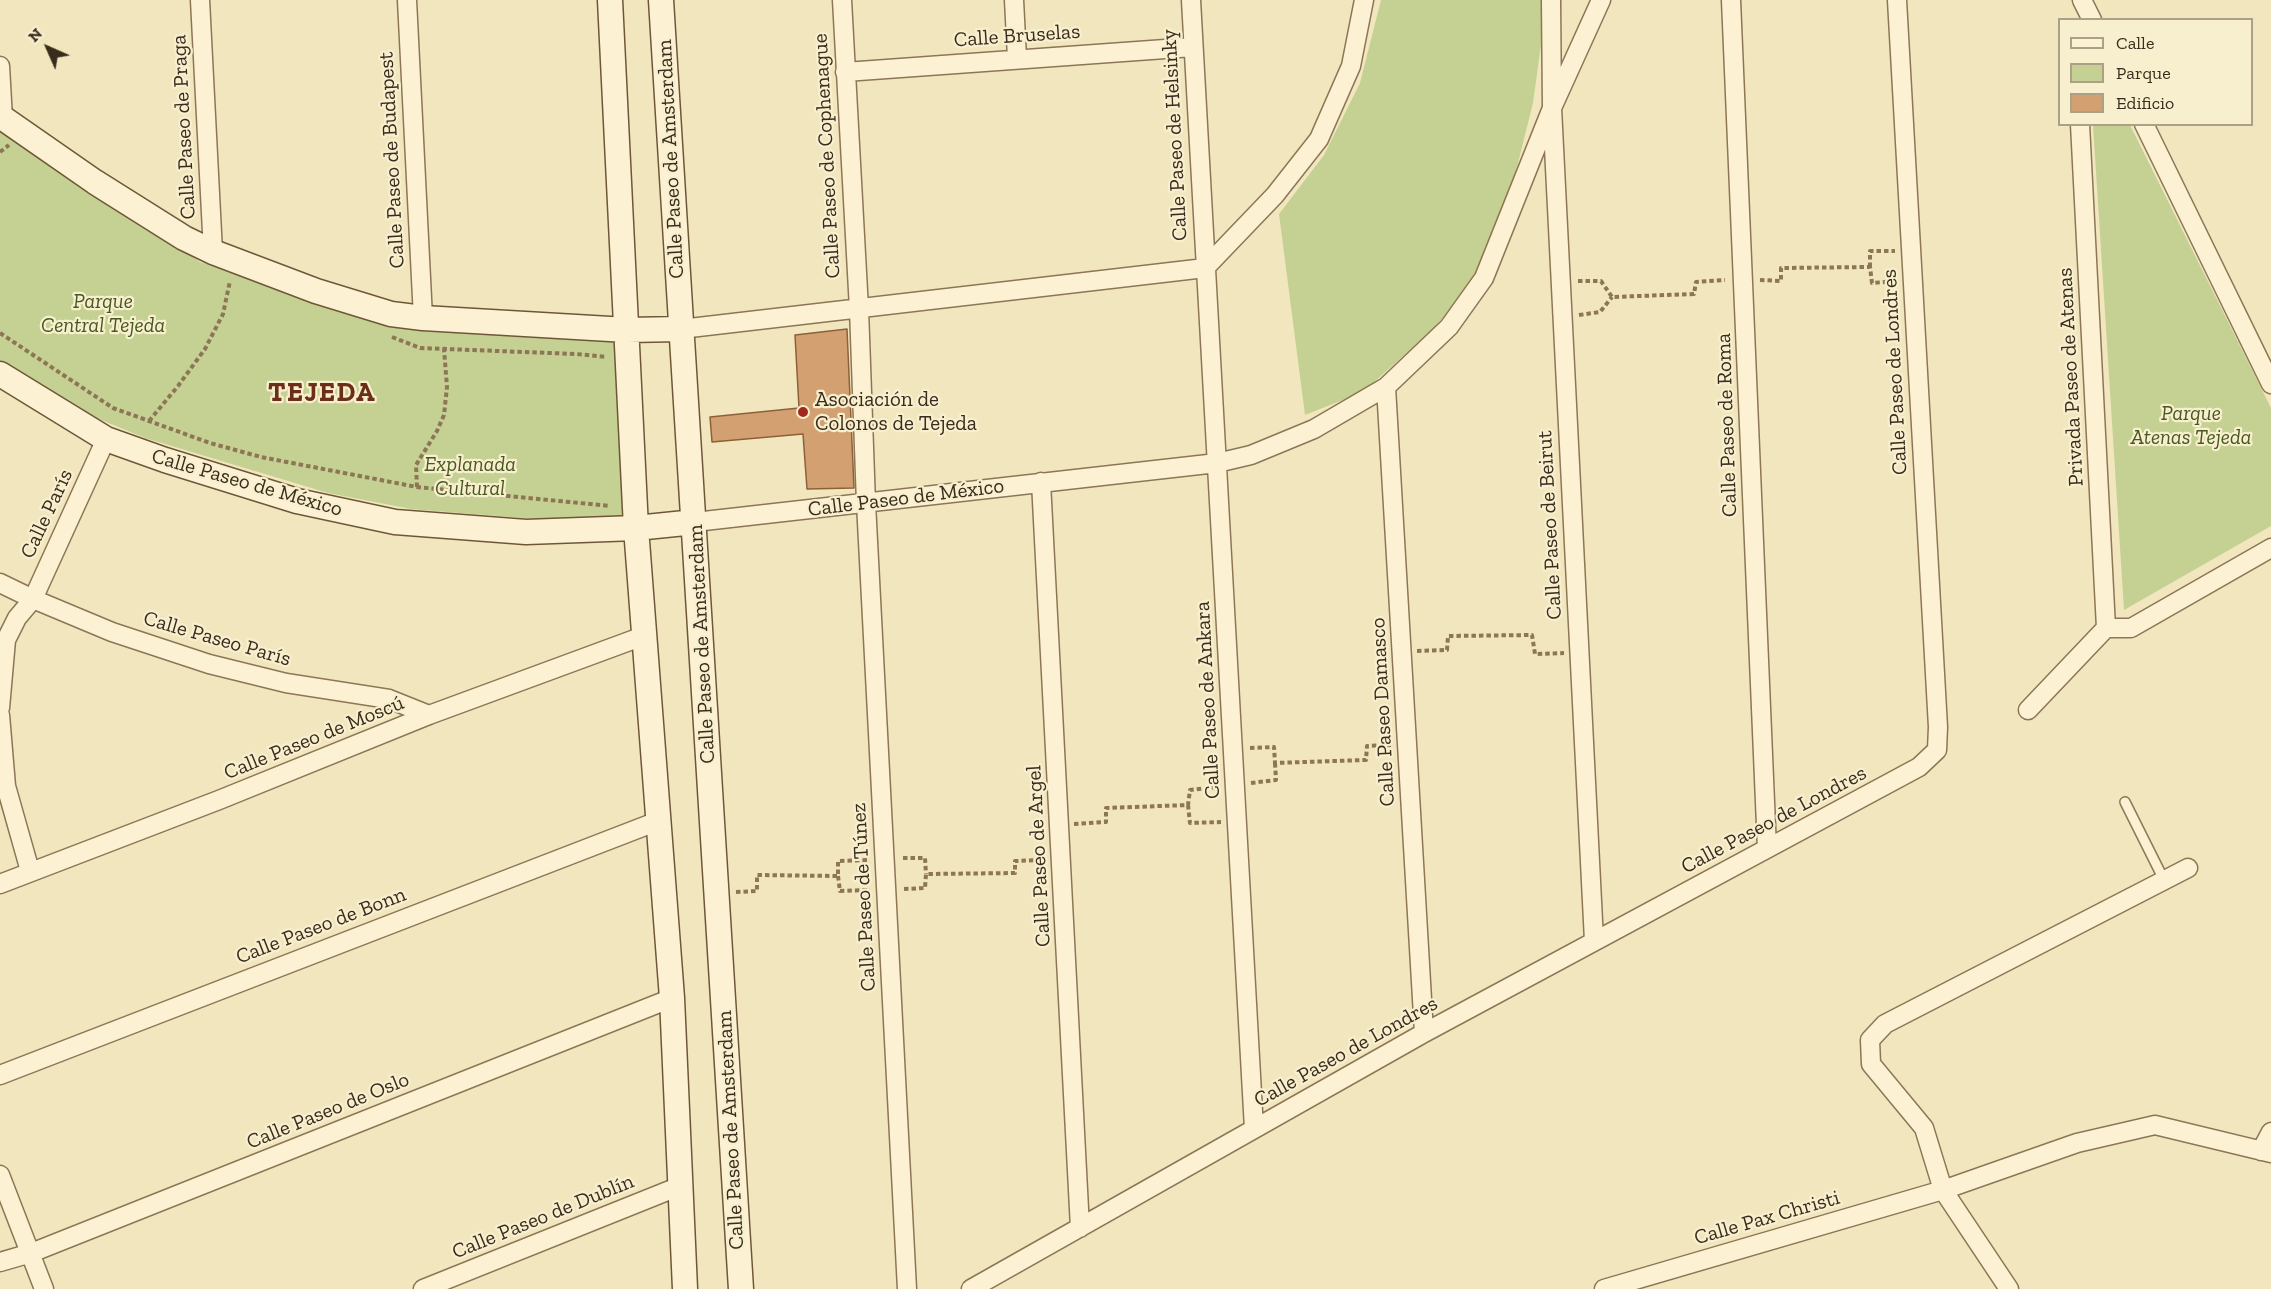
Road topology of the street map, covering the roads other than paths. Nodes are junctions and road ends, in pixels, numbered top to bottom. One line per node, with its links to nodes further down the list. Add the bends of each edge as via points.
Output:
1 (200, 0): 24 (street, Calle Paseo de Praga)
2 (407, 0): 27 (street, Calle Paseo de Budapest)
3 (610, 0): 29 (main road)
4 (662, 0): 28 (main road, Calle Paseo de Amsterdam)
5 (842, 0): 19 (street, Calle Paseo de Cophenague)
6 (1014, 0): 17 (street)
7 (1191, 0): 16 (street, Calle Paseo de Helsinky)
8 (1364, 0): 25 (street, via 1351,66 1318,139 1275,195)
9 (1551, 0): 20 (street, Calle Paseo de México)
10 (1601, 0): 20 (street)
11 (1731, 0): 50 (street, Calle Paseo de Roma)
12 (1897, 0): 50 (street, Calle Paseo de Londres, via 1937,750 1919,767)
13 (2082, 0): 14 (street); 15 (street)
14 (2081, 18)
15 (2091, 18)
16 (1193, 47): 17 (street, Calle Bruselas); 25 (street, Calle Paseo de Helsinky)
17 (1017, 58): 19 (street, Calle Bruselas)
18 (0, 66): 21 (street)
19 (845, 72): 26 (street, Calle Paseo de Cophenague)
20 (1552, 108): 32 (street, Calle Paseo de México, via 1484,278 1449,327); 55 (street, Calle Paseo de Beirut)
21 (1, 118): 24 (main road, via 95,182)
22 (2080, 126): 42 (street, Privada Paseo de Atenas)
23 (2145, 126): 31 (street)
24 (213, 252): 27 (main road, via 316,291 391,314)
25 (1205, 268): 26 (street); 34 (street, Calle Paseo de Ankara)
26 (859, 309): 28 (street); 36 (street, Calle Paseo de Cophenague)
27 (423, 318): 29 (main road)
28 (681, 329): 29 (main road); 37 (main road, Calle Paseo de Amsterdam)
29 (627, 330): 38 (main road)
30 (0, 374): 33 (main road, Calle Paseo de México)
31 (2271, 384)
32 (1386, 387): 34 (street, Calle Paseo de México, via 1314,429 1251,455); 57 (street, Calle Paseo Damasco)
33 (106, 439): 38 (main road, Calle Paseo de México, via 297,501 394,522 526,532); 41 (street, Calle París)
34 (1217, 463): 35 (street, Calle Paseo de México); 59 (street, Calle Paseo de Ankara)
35 (1041, 482): 36 (street, Calle Paseo de México); 65 (street, Calle Paseo de Argel)
36 (866, 503): 37 (street, Calle Paseo de México); 72 (street, Calle Paseo de Túnez)
37 (695, 522): 38 (main road, Calle Paseo de México); 71 (main road, Calle Paseo de Amsterdam)
38 (636, 528): 43 (main road)
39 (2271, 548): 42 (street, via 2131,628)
40 (0, 583): 41 (street, Calle Paseo París)
41 (33, 599): 44 (street, Calle París, via 6,640); 47 (street, Calle Paseo París, via 112,632 209,664 286,683 389,699)
42 (2106, 628): 45 (street)
43 (646, 635): 47 (street, Calle Paseo de Moscú); 49 (main road)
44 (0, 708)
45 (2028, 710)
46 (0, 715): 52 (street, via 6,786)
47 (429, 715): 52 (street, Calle Paseo de Moscú)
48 (2125, 802): 53 (lane)
49 (658, 821): 56 (main road); 58 (street, Calle Paseo de Bonn)
50 (1767, 849): 55 (street, Calle Paseo de Londres)
51 (2188, 868): 53 (street)
52 (30, 871): 54 (street, Calle Paseo de Moscú)
53 (2164, 880): 64 (street, via 1885,1024 1870,1040 1871,1064 1924,1128)
54 (0, 884)
55 (1594, 941): 57 (street, Calle Paseo de Londres)
56 (672, 998): 63 (main road); 66 (street, Calle Paseo de Oslo)
57 (1424, 1033): 59 (street, Calle Paseo de Londres)
58 (0, 1075)
59 (1254, 1129): 65 (street, Calle Paseo de Londres)
60 (2271, 1132): 61 (street)
61 (2266, 1152): 64 (street, Calle Pax Christi, via 2155,1125 2077,1143)
62 (0, 1175): 66 (street)
63 (680, 1186): 69 (street, Calle Paseo de Dublín); 70 (main road)
64 (1943, 1190): 74 (street, Calle Pax Christi); 75 (street)
65 (1080, 1228): 73 (street, Calle Paseo de Londres)
66 (31, 1253): 67 (street, Calle Paseo de Oslo); 68 (street)
67 (0, 1262)
68 (44, 1289)
69 (423, 1289)
70 (685, 1289)
71 (741, 1289)
72 (907, 1289)
73 (971, 1289)
74 (1604, 1289)
75 (2009, 1289)

